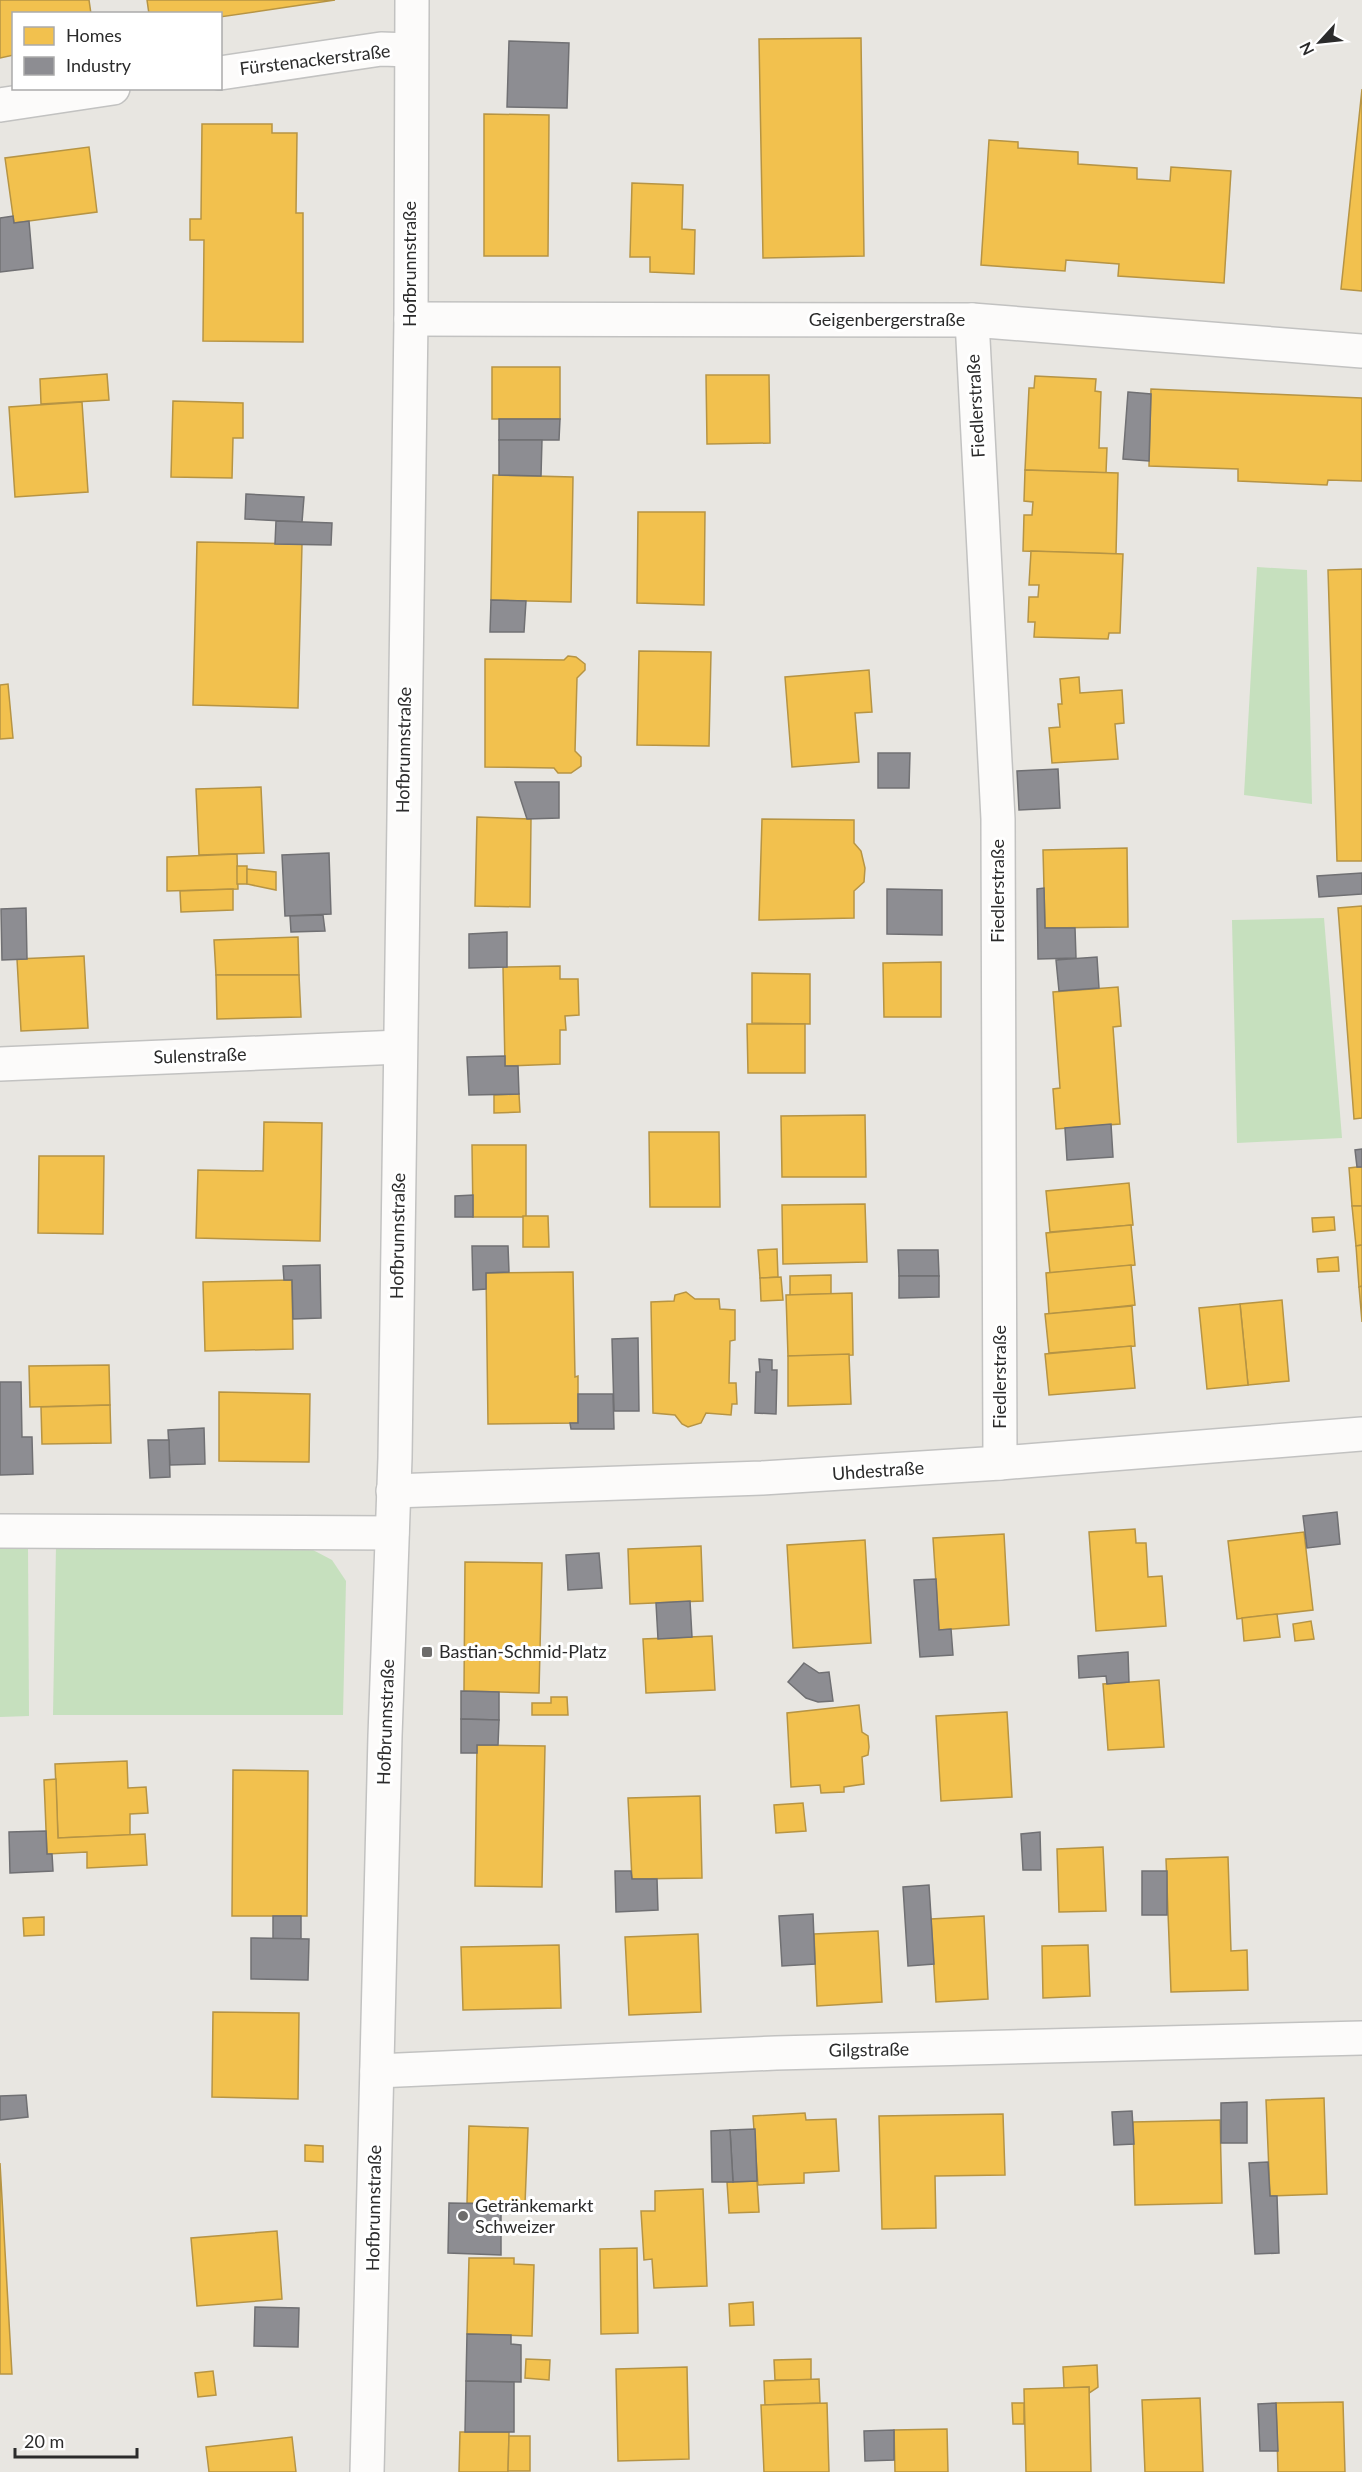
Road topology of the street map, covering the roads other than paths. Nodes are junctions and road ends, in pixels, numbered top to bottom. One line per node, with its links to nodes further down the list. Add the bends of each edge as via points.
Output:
1 (412, 0): 2 (street, Hofbrunnstraße)
2 (411, 50): 3 (street, Fürstenackerstraße, via 381,49); 6 (street, Hofbrunnstraße)
3 (222, 73)
4 (100, 90): 5 (street)
5 (0, 105)
6 (411, 319): 7 (street, Geigenbergerstraße); 9 (street, Hofbrunnstraße)
7 (972, 320): 8 (street, Geigenbergerstraße); 12 (street, Fiedlerstraße, via 998,819)
8 (1362, 351)
9 (400, 1047): 10 (street, Sulenstraße); 13 (street, Hofbrunnstraße)
10 (0, 1064)
11 (1362, 1434): 12 (street, Uhdestraße)
12 (1000, 1463): 13 (street, Uhdestraße, via 762,1479)
13 (393, 1491): 15 (street, Hofbrunnstraße)
14 (0, 1531): 15 (street)
15 (392, 1533): 17 (street, Hofbrunnstraße)
16 (1362, 2038): 17 (street, Gilgstraße, via 776,2053)
17 (377, 2071): 18 (street, Hofbrunnstraße)
18 (367, 2472)

